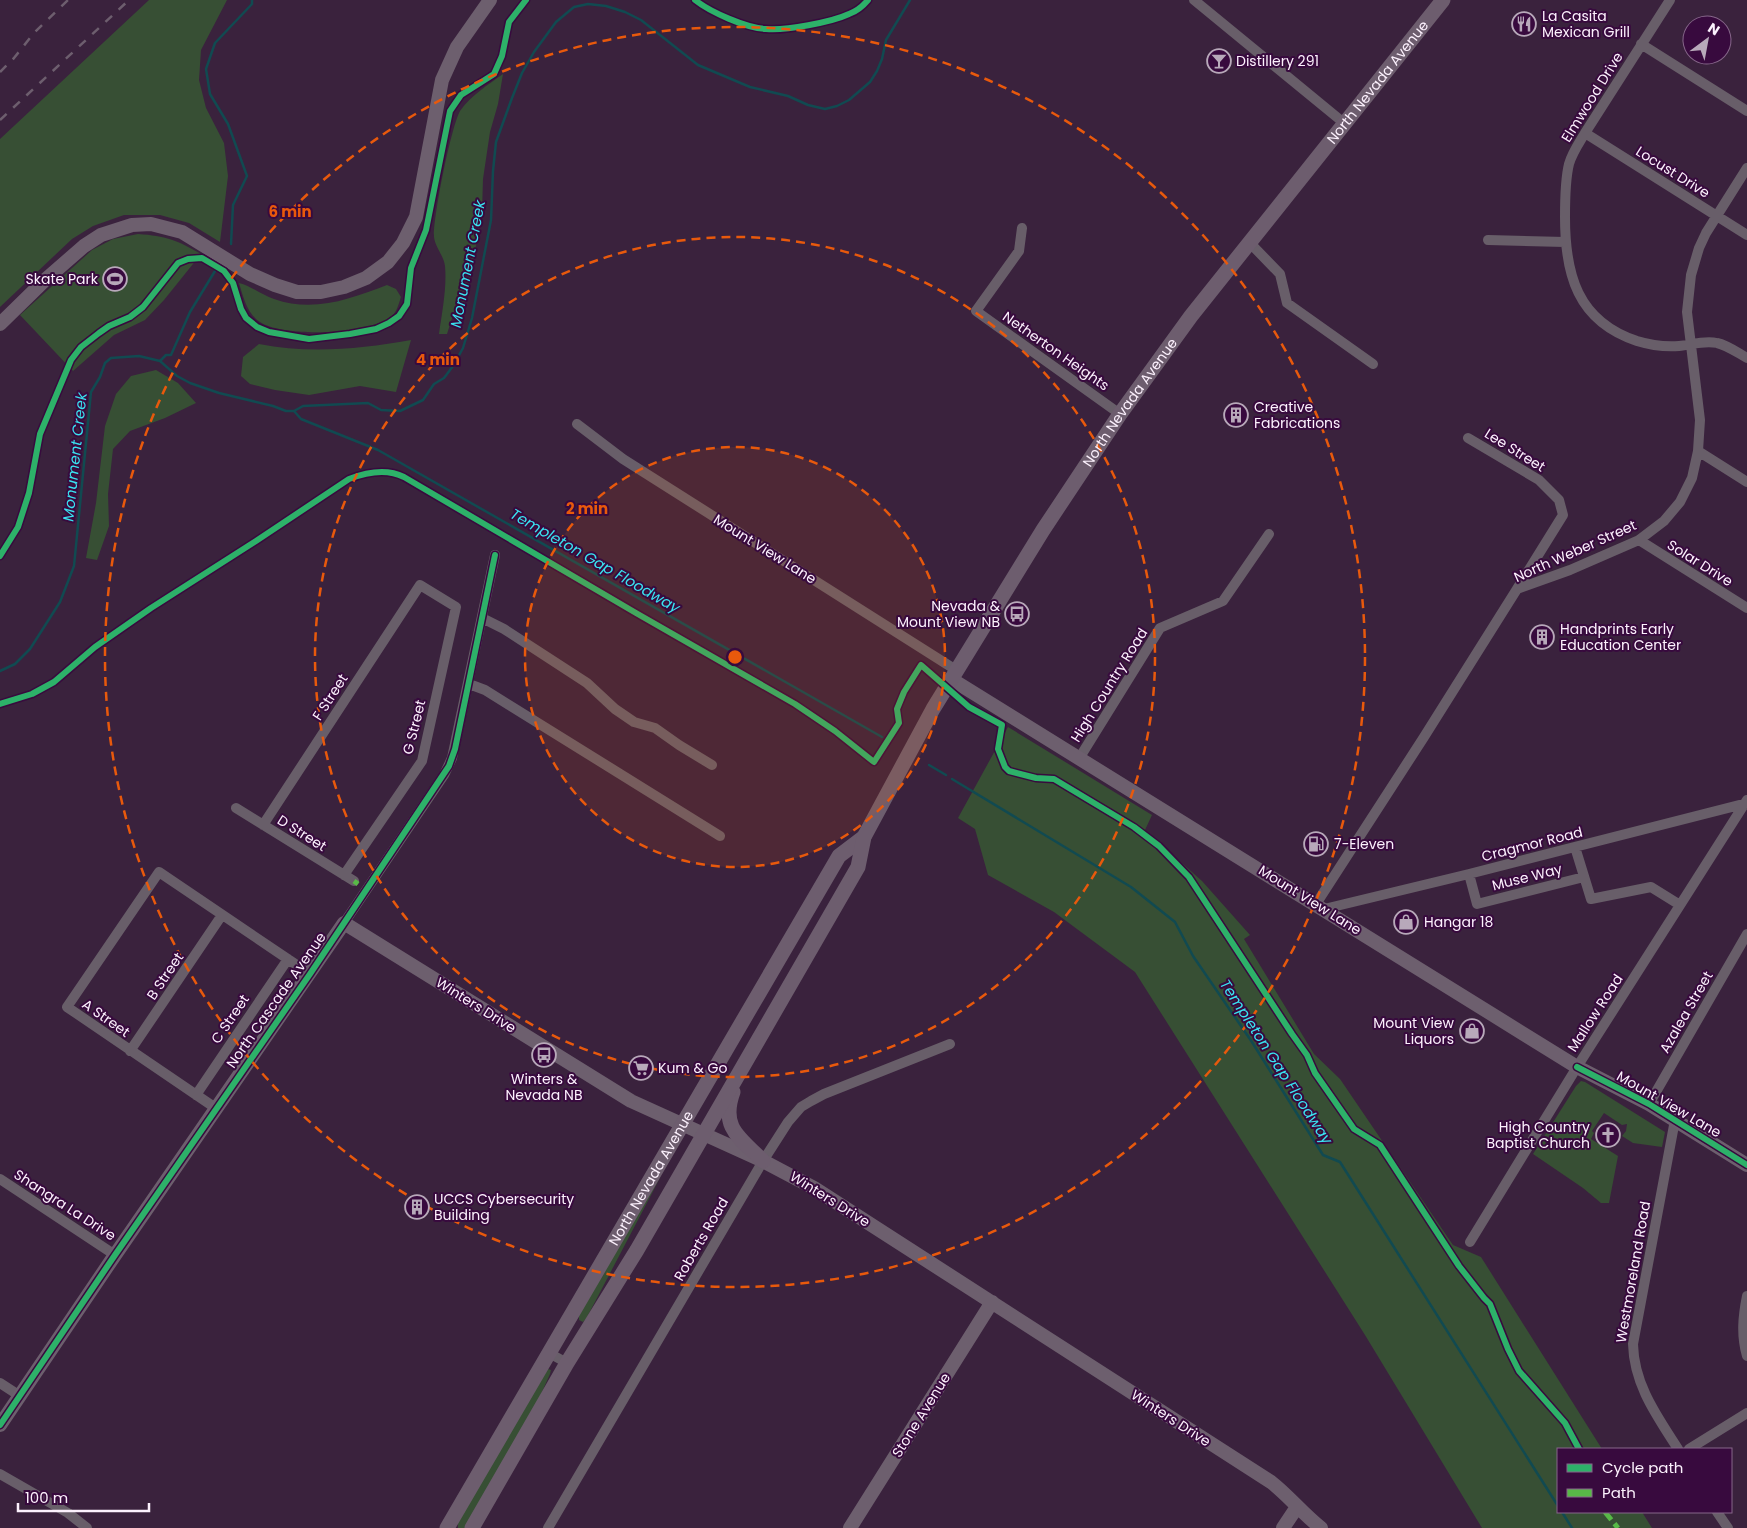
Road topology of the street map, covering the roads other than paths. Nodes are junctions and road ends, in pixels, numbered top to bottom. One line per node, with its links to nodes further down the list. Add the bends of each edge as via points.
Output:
1 (490, 0): 16 (street, via 457,47 442,80 416,217 393,256 366,278 321,292 297,292 250,274 182,232 151,224 132,225 100,235 84,246)
2 (1194, 0): 7 (street)
3 (1443, 0): 7 (main road, North Nevada Avenue)
4 (1670, 0): 5 (street, Elmwood Drive)
5 (1641, 44): 6 (street); 8 (street, Elmwood Drive)
6 (1747, 111)
7 (1344, 123): 14 (main road, North Nevada Avenue)
8 (1585, 133): 10 (street, Locust Drive); 15 (street, Elmwood Drive, via 1569,164)
9 (1747, 168): 10 (street, North Weber Street)
10 (1717, 216): 12 (street, Locust Drive); 17 (street, North Weber Street, via 1699,248 1691,275 1687,312)
11 (1022, 228): 20 (street, Netherton Heights, via 1019,250 976,311)
12 (1747, 235)
13 (1488, 240): 15 (street)
14 (1250, 242): 19 (street, via 1280,274 1287,304); 20 (main road, North Nevada Avenue)
15 (1565, 242): 17 (street, Elmwood Drive, via 1569,270 1576,288 1592,313 1606,326 1656,346)
16 (0, 324)
17 (1692, 344): 18 (street, Elmwood Drive, via 1716,342); 23 (street, North Weber Street, via 1700,420)
18 (1747, 358)
19 (1373, 364)
20 (1120, 414): 32 (main road, North Nevada Avenue, via 1043,530)
21 (577, 424): 32 (street, Mount View Lane, via 623,459)
22 (1468, 438): 29 (street, Lee Street, via 1539,480 1559,500 1563,515)
23 (1698, 451): 24 (street); 26 (street, North Weber Street, via 1692,478 1680,502 1664,521)
24 (1747, 482)
25 (1269, 534): 34 (street, High Country Road, via 1223,601 1160,628)
26 (1639, 540): 29 (street, North Weber Street); 30 (street, Solar Drive)
27 (495, 555): 31 (street, North Cascade Avenue)
28 (420, 585): 38 (street, F Street); 43 (street, G Street, via 456,608 422,761)
29 (1517, 589): 47 (street, North Weber Street)
30 (1747, 608)
31 (482, 618): 33 (street, North Cascade Avenue); 35 (street, via 587,683 634,722 655,728)
32 (954, 675): 34 (street, Mount View Lane); 40 (main road, North Nevada Avenue)
33 (469, 684): 39 (street, via 485,690); 45 (street, North Cascade Avenue, via 449,766)
34 (1080, 757): 47 (street, Mount View Lane)
35 (712, 765)
36 (1746, 802): 41 (street, Cragmor Road); 46 (street, Mallow Road)
37 (236, 808): 38 (street, D Street)
38 (264, 825): 43 (street, D Street)
39 (720, 836)
40 (864, 836): 55 (main road, North Nevada Avenue, via 858,867); 61 (main road, North Nevada Avenue, via 839,856)
41 (1576, 847): 42 (street, Cragmor Road); 44 (street, Muse Way)
42 (1469, 874): 44 (street, Muse Way, via 1477,904); 47 (street, Cragmor Road)
43 (344, 875): 45 (street, D Street)
44 (1584, 877): 46 (street, Muse Way, via 1591,900 1651,887)
45 (360, 885): 49 (street, North Cascade Avenue)
46 (1680, 905): 56 (street, Mallow Road)
47 (1320, 906): 56 (street, Mount View Lane)
48 (222, 915): 51 (street); 54 (street, B Street); 54 (street, A Street, via 159,872 67,1007)
49 (344, 923): 52 (street, North Cascade Avenue); 61 (street, Winters Drive, via 617,1093)
50 (1747, 934): 58 (street, Azalea Street)
51 (288, 959): 52 (street); 57 (street, C Street)
52 (310, 974): 59 (street, North Cascade Avenue)
53 (950, 1044): 63 (street, Roberts Road, via 811,1101 788,1122)
54 (130, 1051): 57 (street, A Street)
55 (742, 1066): 62 (main road, North Nevada Avenue); 63 (main road, via 730,1099 729,1122 738,1136)
56 (1577, 1067): 58 (street, Mount View Lane); 66 (street, Mallow Road)
57 (196, 1095): 59 (street, A Street)
58 (1649, 1104): 60 (street, Mount View Lane)
59 (217, 1108): 67 (street, North Cascade Avenue)
60 (1675, 1120): 64 (street, Mount View Lane); 77 (street, Westmoreland Road, via 1633,1349 1640,1385)
61 (683, 1125): 62 (street, Winters Drive); 70 (main road, North Nevada Avenue)
62 (702, 1134): 63 (street, Winters Drive); 72 (main road, North Nevada Avenue, via 637,1250)
63 (764, 1161): 69 (street, Winters Drive, via 814,1188); 85 (street, Roberts Road)
64 (1747, 1165)
65 (0, 1179): 67 (street, Shangra La Drive)
66 (1470, 1242)
67 (115, 1255): 74 (street, North Cascade Avenue)
68 (1747, 1296): 71 (street, via 1743,1317)
69 (992, 1302): 80 (street, Winters Drive, via 1270,1482); 86 (street, Stone Avenue)
70 (549, 1353): 72 (street); 83 (main road, North Nevada Avenue)
71 (1747, 1356)
72 (567, 1363): 84 (main road, North Nevada Avenue)
73 (0, 1383): 74 (street)
74 (20, 1396): 76 (street, North Cascade Avenue)
75 (1747, 1412): 78 (street)
76 (0, 1426)
77 (1677, 1448)
78 (1691, 1448)
79 (0, 1474): 82 (street, via 68,1513)
80 (1297, 1507): 87 (street); 88 (street, Winters Drive)
81 (1718, 1513): 89 (street)
82 (87, 1528)
83 (448, 1528)
84 (472, 1528)
85 (548, 1528)
86 (850, 1528)
87 (1283, 1528)
88 (1321, 1528)
89 (1728, 1528)

